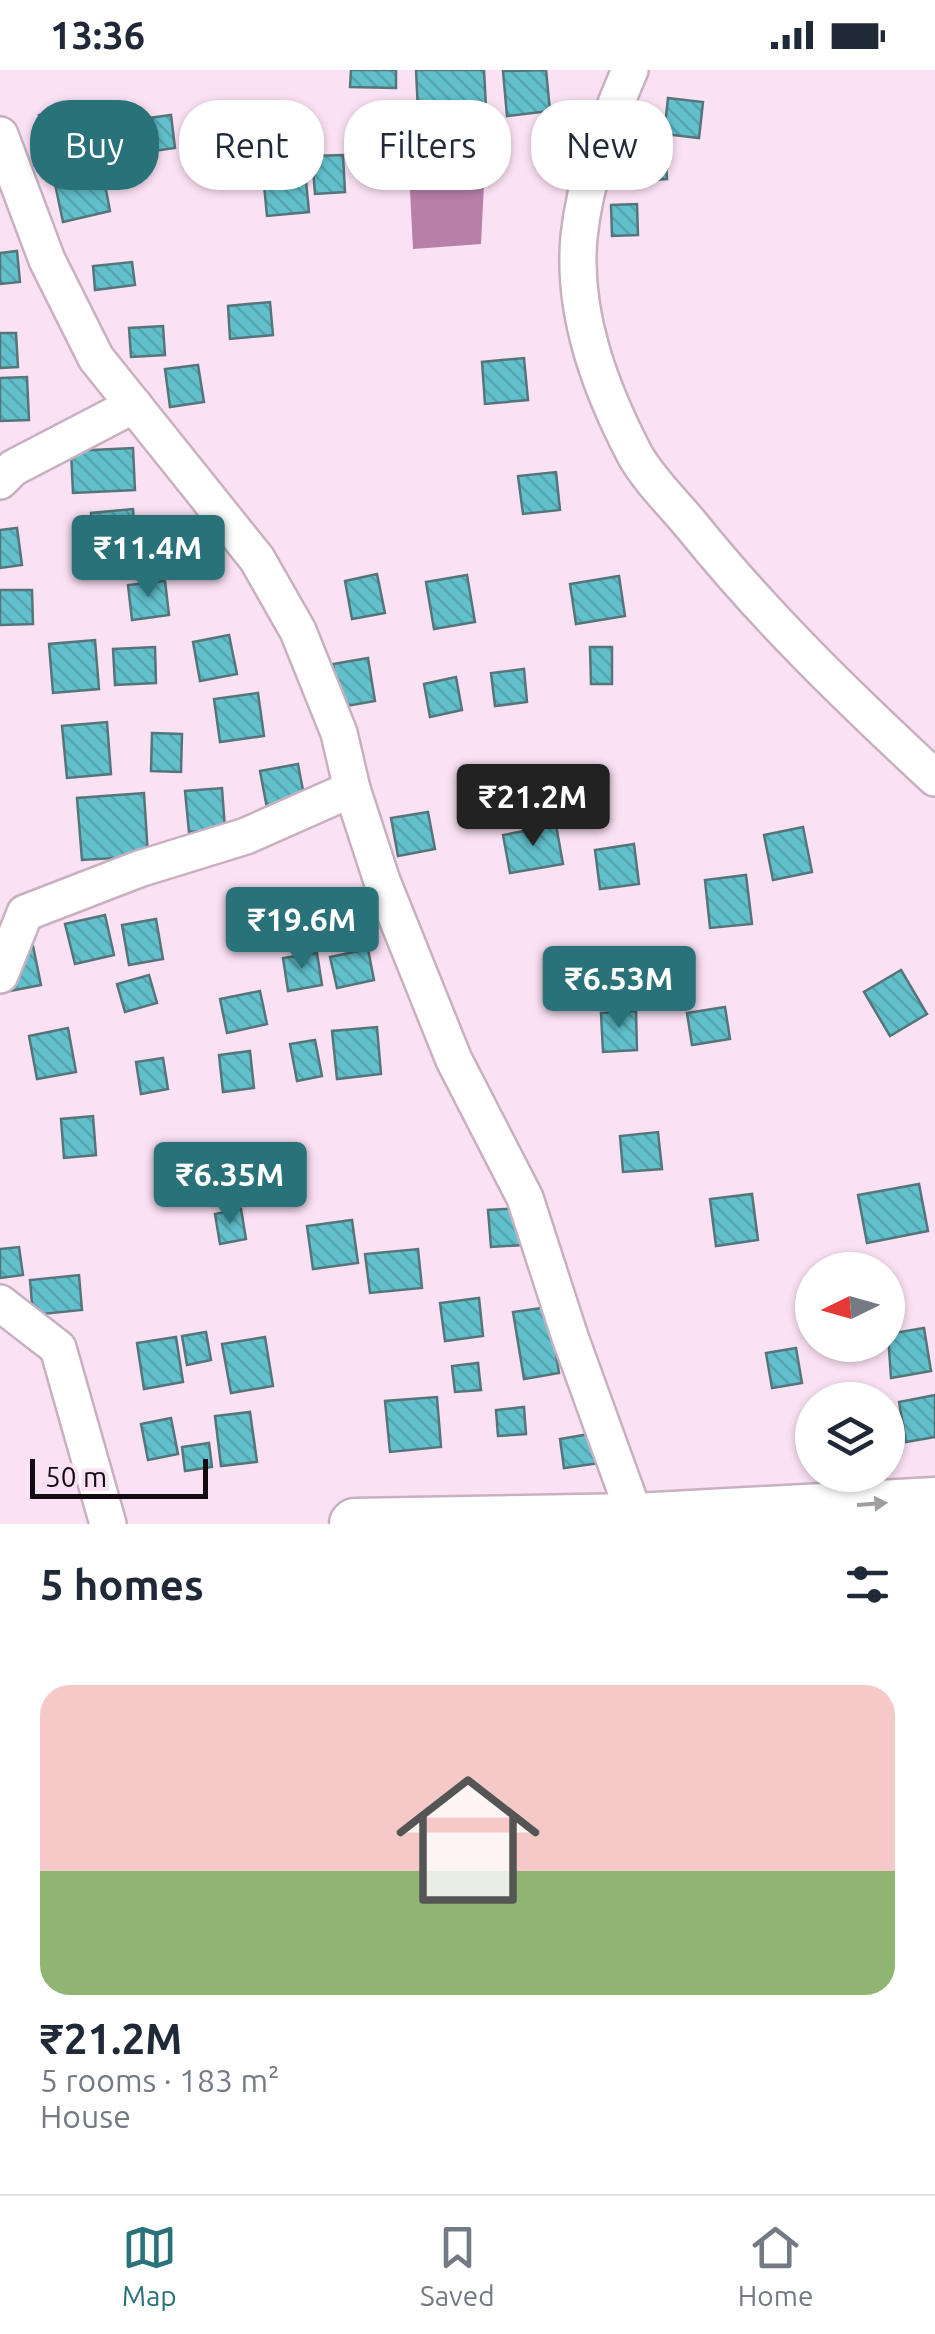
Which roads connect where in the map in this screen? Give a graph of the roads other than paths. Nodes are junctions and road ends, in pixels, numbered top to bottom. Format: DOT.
graph roads {
  1 [pos="630,70"];
  2 [pos="0,135"];
  3 [pos="134,405"];
  4 [pos="0,480"];
  5 [pos="935,778"];
  6 [pos="352,789"];
  7 [pos="0,975"];
  8 [pos="0,1303"];
  9 [pos="935,1503"];
  10 [pos="636,1519"];
  11 [pos="108,1524"];
  12 [pos="354,1524"];
  1 -- 5 [label="street"];
  2 -- 3 [label="street"];
  3 -- 4 [label="street"];
  3 -- 6 [label="street"];
  6 -- 7 [label="street"];
  6 -- 10 [label="street"];
  8 -- 11 [label="street"];
  10 -- 9 [label="highway, one-way"];
  10 -- 12 [label="highway"];
}
